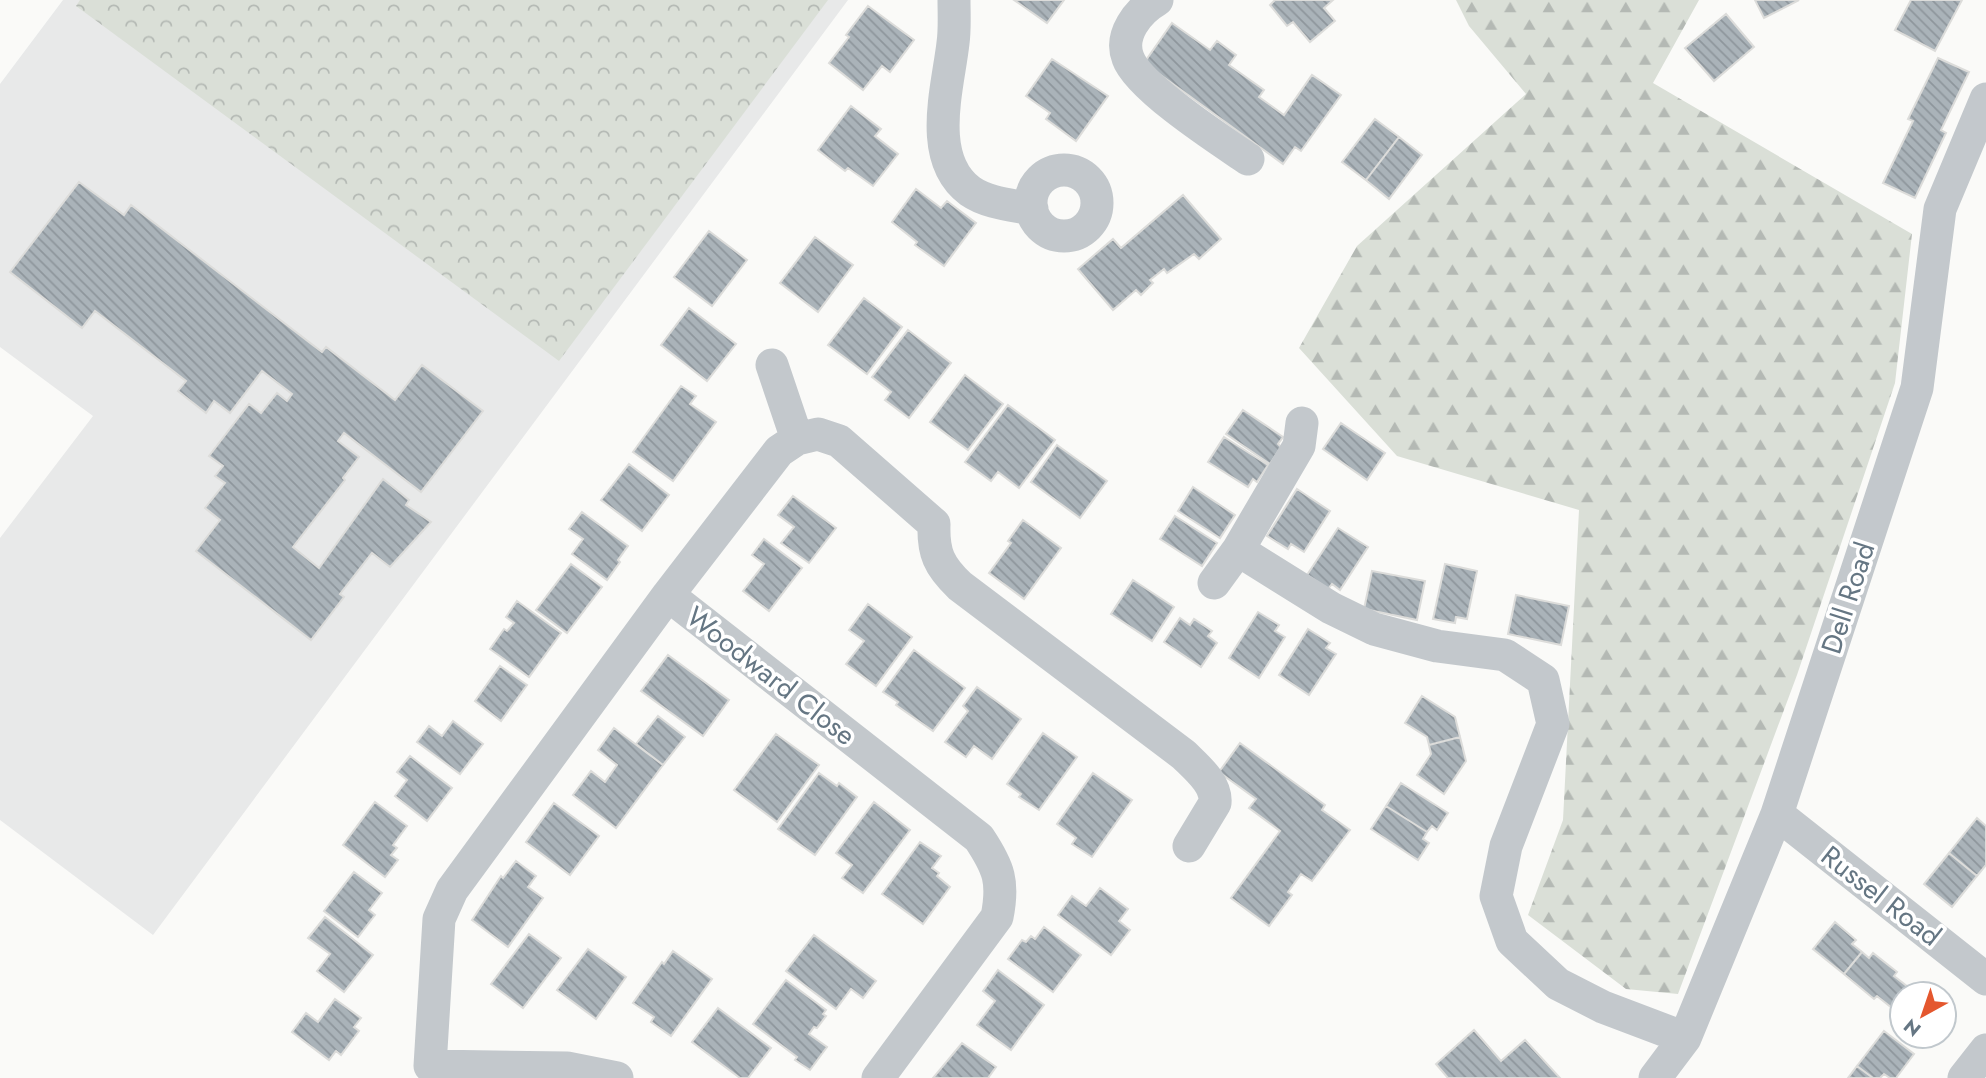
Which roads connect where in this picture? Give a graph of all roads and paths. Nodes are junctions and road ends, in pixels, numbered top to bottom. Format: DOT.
graph roads {
  1 [pos="954,0"];
  2 [pos="1157,0"];
  3 [pos="1986,99"];
  4 [pos="1248,159"];
  5 [pos="1032,209"];
  6 [pos="772,365"];
  7 [pos="1302,423"];
  8 [pos="797,439"];
  9 [pos="1238,550"];
  10 [pos="1214,583"];
  11 [pos="668,595"];
  12 [pos="1777,814"];
  13 [pos="1189,846"];
  14 [pos="1986,978"];
  15 [pos="1685,1038"];
  16 [pos="1986,1050"];
  17 [pos="429,1072"];
  18 [pos="617,1078"];
  19 [pos="878,1078"];
  20 [pos="1655,1078"];
  21 [pos="1964,1078"];
  1 -- 5 [label="street"];
  2 -- 4 [label="street"];
  3 -- 12 [label="street, Dell Road"];
  6 -- 8 [label="street"];
  7 -- 9 [label="street"];
  8 -- 11 [label="street"];
  8 -- 13 [label="street"];
  9 -- 10 [label="street"];
  9 -- 15 [label="street"];
  11 -- 17 [label="street, Woodward Close"];
  11 -- 19 [label="street, Woodward Close"];
  12 -- 14 [label="street, Russel Road"];
  12 -- 15 [label="street, Dell Road"];
  15 -- 20 [label="street, Dell Road"];
  16 -- 21 [label="street"];
  17 -- 18 [label="street, Woodward Close"];
}
